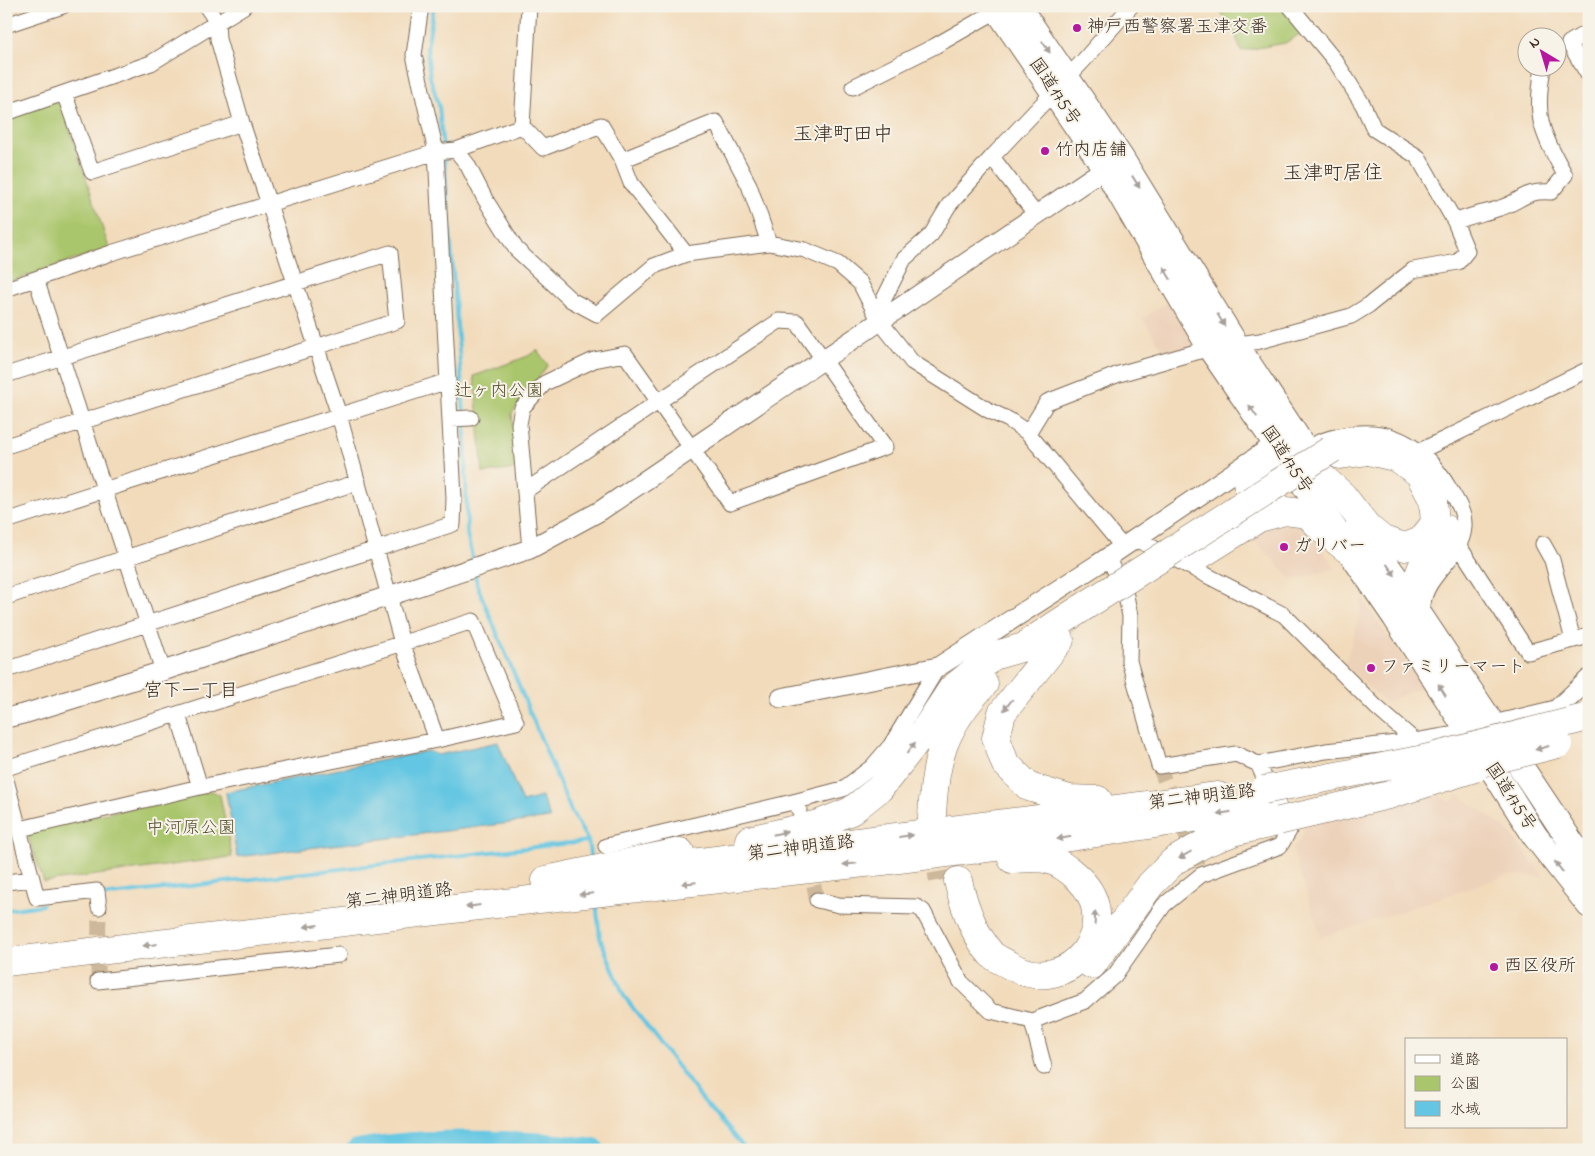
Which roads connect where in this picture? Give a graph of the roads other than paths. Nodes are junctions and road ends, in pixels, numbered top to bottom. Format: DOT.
graph roads {
  1 [pos="63,6"];
  2 [pos="206,6"];
  3 [pos="244,6"];
  4 [pos="420,6"];
  5 [pos="529,6"];
  6 [pos="1131,6"];
  7 [pos="1290,6"];
  8 [pos="1004,7"];
  9 [pos="217,22"];
  10 [pos="6,25"];
  11 [pos="1589,32"];
  12 [pos="1568,44"];
  13 [pos="1568,53"];
  14 [pos="1589,76"];
  15 [pos="1541,78"];
  16 [pos="1061,85"];
  17 [pos="853,87"];
  18 [pos="64,93"];
  19 [pos="6,113"];
  20 [pos="242,123"];
  21 [pos="522,126"];
  22 [pos="456,150"];
  23 [pos="436,152"];
  24 [pos="992,157"];
  25 [pos="622,160"];
  26 [pos="1113,163"];
  27 [pos="270,203"];
  28 [pos="1036,215"];
  29 [pos="1455,222"];
  30 [pos="769,243"];
  31 [pos="686,254"];
  32 [pos="36,278"];
  33 [pos="296,283"];
  34 [pos="6,288"];
  35 [pos="878,320"];
  36 [pos="1236,345"];
  37 [pos="317,347"];
  38 [pos="1210,348"];
  39 [pos="62,357"];
  40 [pos="823,358"];
  41 [pos="6,375"];
  42 [pos="1586,375"];
  43 [pos="448,381"];
  44 [pos="659,403"];
  45 [pos="339,415"];
  46 [pos="450,418"];
  47 [pos="471,418"];
  48 [pos="82,422"];
  49 [pos="1028,433"];
  50 [pos="6,446"];
  51 [pos="1290,447"];
  52 [pos="692,448"];
  53 [pos="1420,451"];
  54 [pos="1336,452"];
  55 [pos="1324,479"];
  56 [pos="358,482"];
  57 [pos="104,489"];
  58 [pos="525,491"];
  59 [pos="6,521"];
  60 [pos="1543,544"];
  61 [pos="1459,546"];
  62 [pos="1121,547"];
  63 [pos="530,549"];
  64 [pos="1347,549"];
  65 [pos="377,550"];
  66 [pos="126,558"];
  67 [pos="1161,563"];
  68 [pos="389,596"];
  69 [pos="6,597"];
  70 [pos="1416,607"];
  71 [pos="1090,611"];
  72 [pos="146,624"];
  73 [pos="1589,636"];
  74 [pos="1060,640"];
  75 [pos="1574,640"];
  76 [pos="402,643"];
  77 [pos="1024,647"];
  78 [pos="938,667"];
  79 [pos="6,670"];
  80 [pos="163,671"];
  81 [pos="1589,679"];
  82 [pos="782,698"];
  83 [pos="178,715"];
  84 [pos="6,718"];
  85 [pos="1588,723"];
  86 [pos="1493,726"];
  87 [pos="1468,732"];
  88 [pos="437,740"];
  89 [pos="1415,741"];
  90 [pos="1258,764"];
  91 [pos="6,768"];
  92 [pos="6,780"];
  93 [pos="200,787"];
  94 [pos="1272,806"];
  95 [pos="1132,807"];
  96 [pos="14,820"];
  97 [pos="606,846"];
  98 [pos="883,861"];
  99 [pos="1589,869"];
  100 [pos="632,874"];
  101 [pos="32,879"];
  102 [pos="6,882"];
  103 [pos="519,892"];
  104 [pos="816,900"];
  105 [pos="1589,905"];
  106 [pos="98,907"];
  107 [pos="6,944"];
  108 [pos="339,955"];
  109 [pos="6,962"];
  110 [pos="98,981"];
  111 [pos="1032,1021"];
  112 [pos="1044,1066"];
  1 -- 10 [label="street"];
  2 -- 9 [label="street"];
  3 -- 9 [label="street"];
  4 -- 23 [label="street"];
  5 -- 21 [label="street"];
  6 -- 16 [label="street"];
  7 -- 29 [label="street"];
  8 -- 16 [label="highway, 国道175号"];
  8 -- 17 [label="street"];
  9 -- 18 [label="street"];
  9 -- 20 [label="street"];
  11 -- 12 [label="street"];
  13 -- 14 [label="street"];
  15 -- 29 [label="street"];
  16 -- 24 [label="street"];
  16 -- 26 [label="highway, 国道175号"];
  18 -- 19 [label="street"];
  18 -- 20 [label="street"];
  20 -- 27 [label="street"];
  21 -- 22 [label="street"];
  21 -- 25 [label="street"];
  22 -- 23 [label="street"];
  22 -- 31 [label="street"];
  23 -- 27 [label="street"];
  23 -- 43 [label="street"];
  24 -- 28 [label="street"];
  24 -- 35 [label="street"];
  25 -- 30 [label="street"];
  25 -- 31 [label="street"];
  26 -- 28 [label="street"];
  26 -- 36 [label="highway, 国道175号, one-way"];
  38 -- 26 [label="highway, 国道175号, one-way"];
  27 -- 32 [label="street"];
  27 -- 33 [label="street"];
  28 -- 35 [label="street"];
  29 -- 36 [label="street"];
  30 -- 31 [label="street"];
  30 -- 35 [label="street"];
  32 -- 34 [label="street"];
  32 -- 39 [label="street"];
  33 -- 37 [label="street"];
  33 -- 37 [label="street"];
  33 -- 39 [label="street"];
  35 -- 40 [label="street"];
  35 -- 49 [label="street"];
  36 -- 38 [label="street"];
  36 -- 51 [label="highway, 国道175号"];
  37 -- 45 [label="street"];
  37 -- 48 [label="street"];
  38 -- 49 [label="street"];
  51 -- 38 [label="highway, 国道175号, one-way"];
  39 -- 41 [label="street"];
  39 -- 48 [label="street"];
  40 -- 44 [label="street"];
  40 -- 52 [label="street"];
  40 -- 52 [label="street"];
  42 -- 53 [label="street"];
  43 -- 45 [label="street"];
  43 -- 46 [label="street"];
  44 -- 52 [label="street"];
  44 -- 58 [label="street"];
  44 -- 58 [label="street"];
  45 -- 56 [label="street"];
  45 -- 57 [label="street"];
  46 -- 47 [label="street"];
  46 -- 65 [label="street"];
  48 -- 50 [label="street"];
  48 -- 57 [label="street"];
  49 -- 62 [label="street"];
  51 -- 53 [label="street"];
  51 -- 55 [label="highway, 国道175号"];
  51 -- 62 [label="street"];
  51 -- 64 [label="highway, 国道175号"];
  51 -- 67 [label="highway, bridge"];
  52 -- 63 [label="street"];
  53 -- 61 [label="street"];
  54 -- 55 [label="highway"];
  54 -- 67 [label="highway"];
  54 -- 70 [label="highway"];
  55 -- 70 [label="highway, 国道175号, one-way"];
  56 -- 65 [label="street"];
  56 -- 66 [label="street"];
  57 -- 59 [label="street"];
  57 -- 66 [label="street"];
  58 -- 63 [label="street"];
  60 -- 75 [label="street"];
  61 -- 70 [label="street"];
  61 -- 75 [label="street"];
  62 -- 78 [label="street"];
  62 -- 89 [label="street"];
  62 -- 90 [label="street"];
  63 -- 68 [label="street"];
  64 -- 67 [label="highway"];
  87 -- 64 [label="highway, 国道175号, one-way"];
  65 -- 68 [label="street"];
  65 -- 72 [label="street"];
  66 -- 69 [label="street"];
  66 -- 72 [label="street"];
  67 -- 71 [label="highway"];
  68 -- 76 [label="street"];
  68 -- 80 [label="street"];
  70 -- 86 [label="highway, 国道175号"];
  71 -- 74 [label="highway"];
  71 -- 77 [label="highway"];
  72 -- 79 [label="street"];
  72 -- 80 [label="street"];
  73 -- 75 [label="street"];
  74 -- 77 [label="highway"];
  74 -- 95 [label="highway, one-way"];
  76 -- 83 [label="street"];
  76 -- 88 [label="street"];
  76 -- 88 [label="street"];
  100 -- 77 [label="highway, one-way"];
  78 -- 82 [label="street"];
  78 -- 97 [label="street"];
  80 -- 84 [label="street"];
  81 -- 86 [label="street"];
  83 -- 91 [label="street"];
  83 -- 93 [label="street"];
  85 -- 94 [label="highway, 第二神明道路, bridge"];
  85 -- 94 [label="highway, 第二神明道路, one-way, bridge"];
  86 -- 87 [label="street"];
  86 -- 99 [label="highway, 国道175号"];
  87 -- 89 [label="street"];
  105 -- 87 [label="highway, 国道175号, one-way"];
  88 -- 93 [label="street"];
  89 -- 90 [label="street"];
  90 -- 111 [label="street"];
  92 -- 96 [label="street"];
  93 -- 96 [label="street"];
  94 -- 95 [label="highway, 第二神明道路"];
  94 -- 98 [label="highway, 第二神明道路, one-way"];
  94 -- 98 [label="highway, one-way"];
  100 -- 95 [label="highway, 第二神明道路, one-way"];
  96 -- 101 [label="street"];
  98 -- 100 [label="highway, 第二神明道路, one-way"];
  100 -- 103 [label="highway, 第二神明道路, one-way"];
  100 -- 103 [label="highway, 第二神明道路"];
  101 -- 102 [label="street"];
  101 -- 106 [label="street"];
  103 -- 107 [label="highway, 第二神明道路"];
  103 -- 109 [label="highway, 第二神明道路, one-way"];
  104 -- 111 [label="street"];
  108 -- 110 [label="street"];
  111 -- 112 [label="street"];
}
